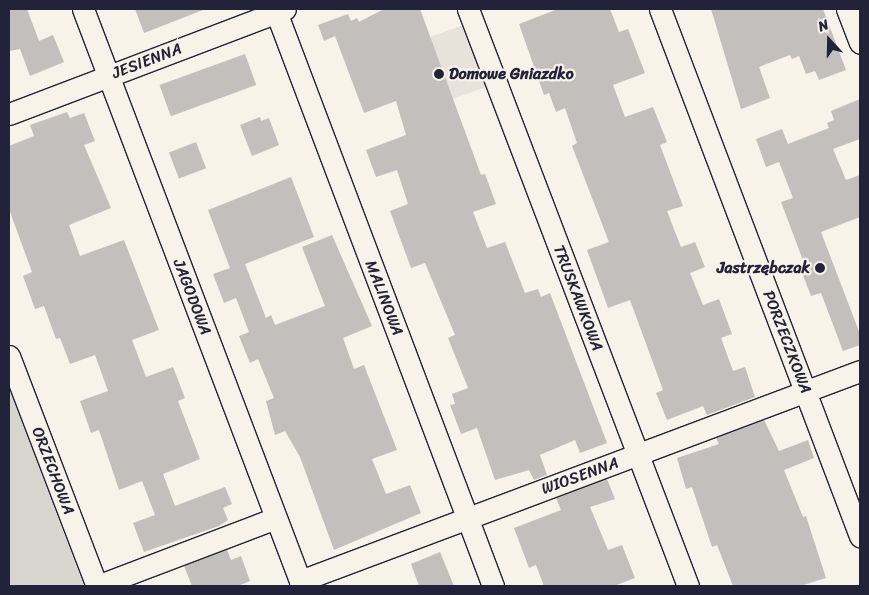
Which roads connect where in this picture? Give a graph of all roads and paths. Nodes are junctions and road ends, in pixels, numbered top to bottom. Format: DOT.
graph roads {
  1 [pos="82,9"];
  2 [pos="468,9"];
  3 [pos="660,9"];
  4 [pos="847,9"];
  5 [pos="279,10"];
  6 [pos="860,43"];
  7 [pos="108,76"];
  8 [pos="9,114"];
  9 [pos="9,356"];
  10 [pos="860,371"];
  11 [pos="805,392"];
  12 [pos="638,455"];
  13 [pos="276,518"];
  14 [pos="467,519"];
  15 [pos="860,536"];
  16 [pos="301,584"];
  17 [pos="97,586"];
  18 [pos="493,586"];
  19 [pos="688,586"];
  1 -- 7 [label="street, JAGODOWA"];
  2 -- 12 [label="street, TRUSKAWKOWA"];
  3 -- 11 [label="street, PORZECZKOWA"];
  4 -- 6 [label="street"];
  5 -- 7 [label="street, JESIENNA"];
  5 -- 14 [label="street, MALINOWA"];
  7 -- 8 [label="street, JESIENNA"];
  7 -- 13 [label="street, JAGODOWA"];
  9 -- 17 [label="street, ORZECHOWA"];
  10 -- 11 [label="street, WIOSENNA"];
  11 -- 12 [label="street, WIOSENNA"];
  11 -- 15 [label="street, PORZECZKOWA"];
  12 -- 14 [label="street, WIOSENNA"];
  12 -- 19 [label="street, TRUSKAWKOWA"];
  13 -- 16 [label="street, JAGODOWA"];
  13 -- 17 [label="street"];
  14 -- 16 [label="street, WIOSENNA"];
  14 -- 18 [label="street, MALINOWA"];
}
